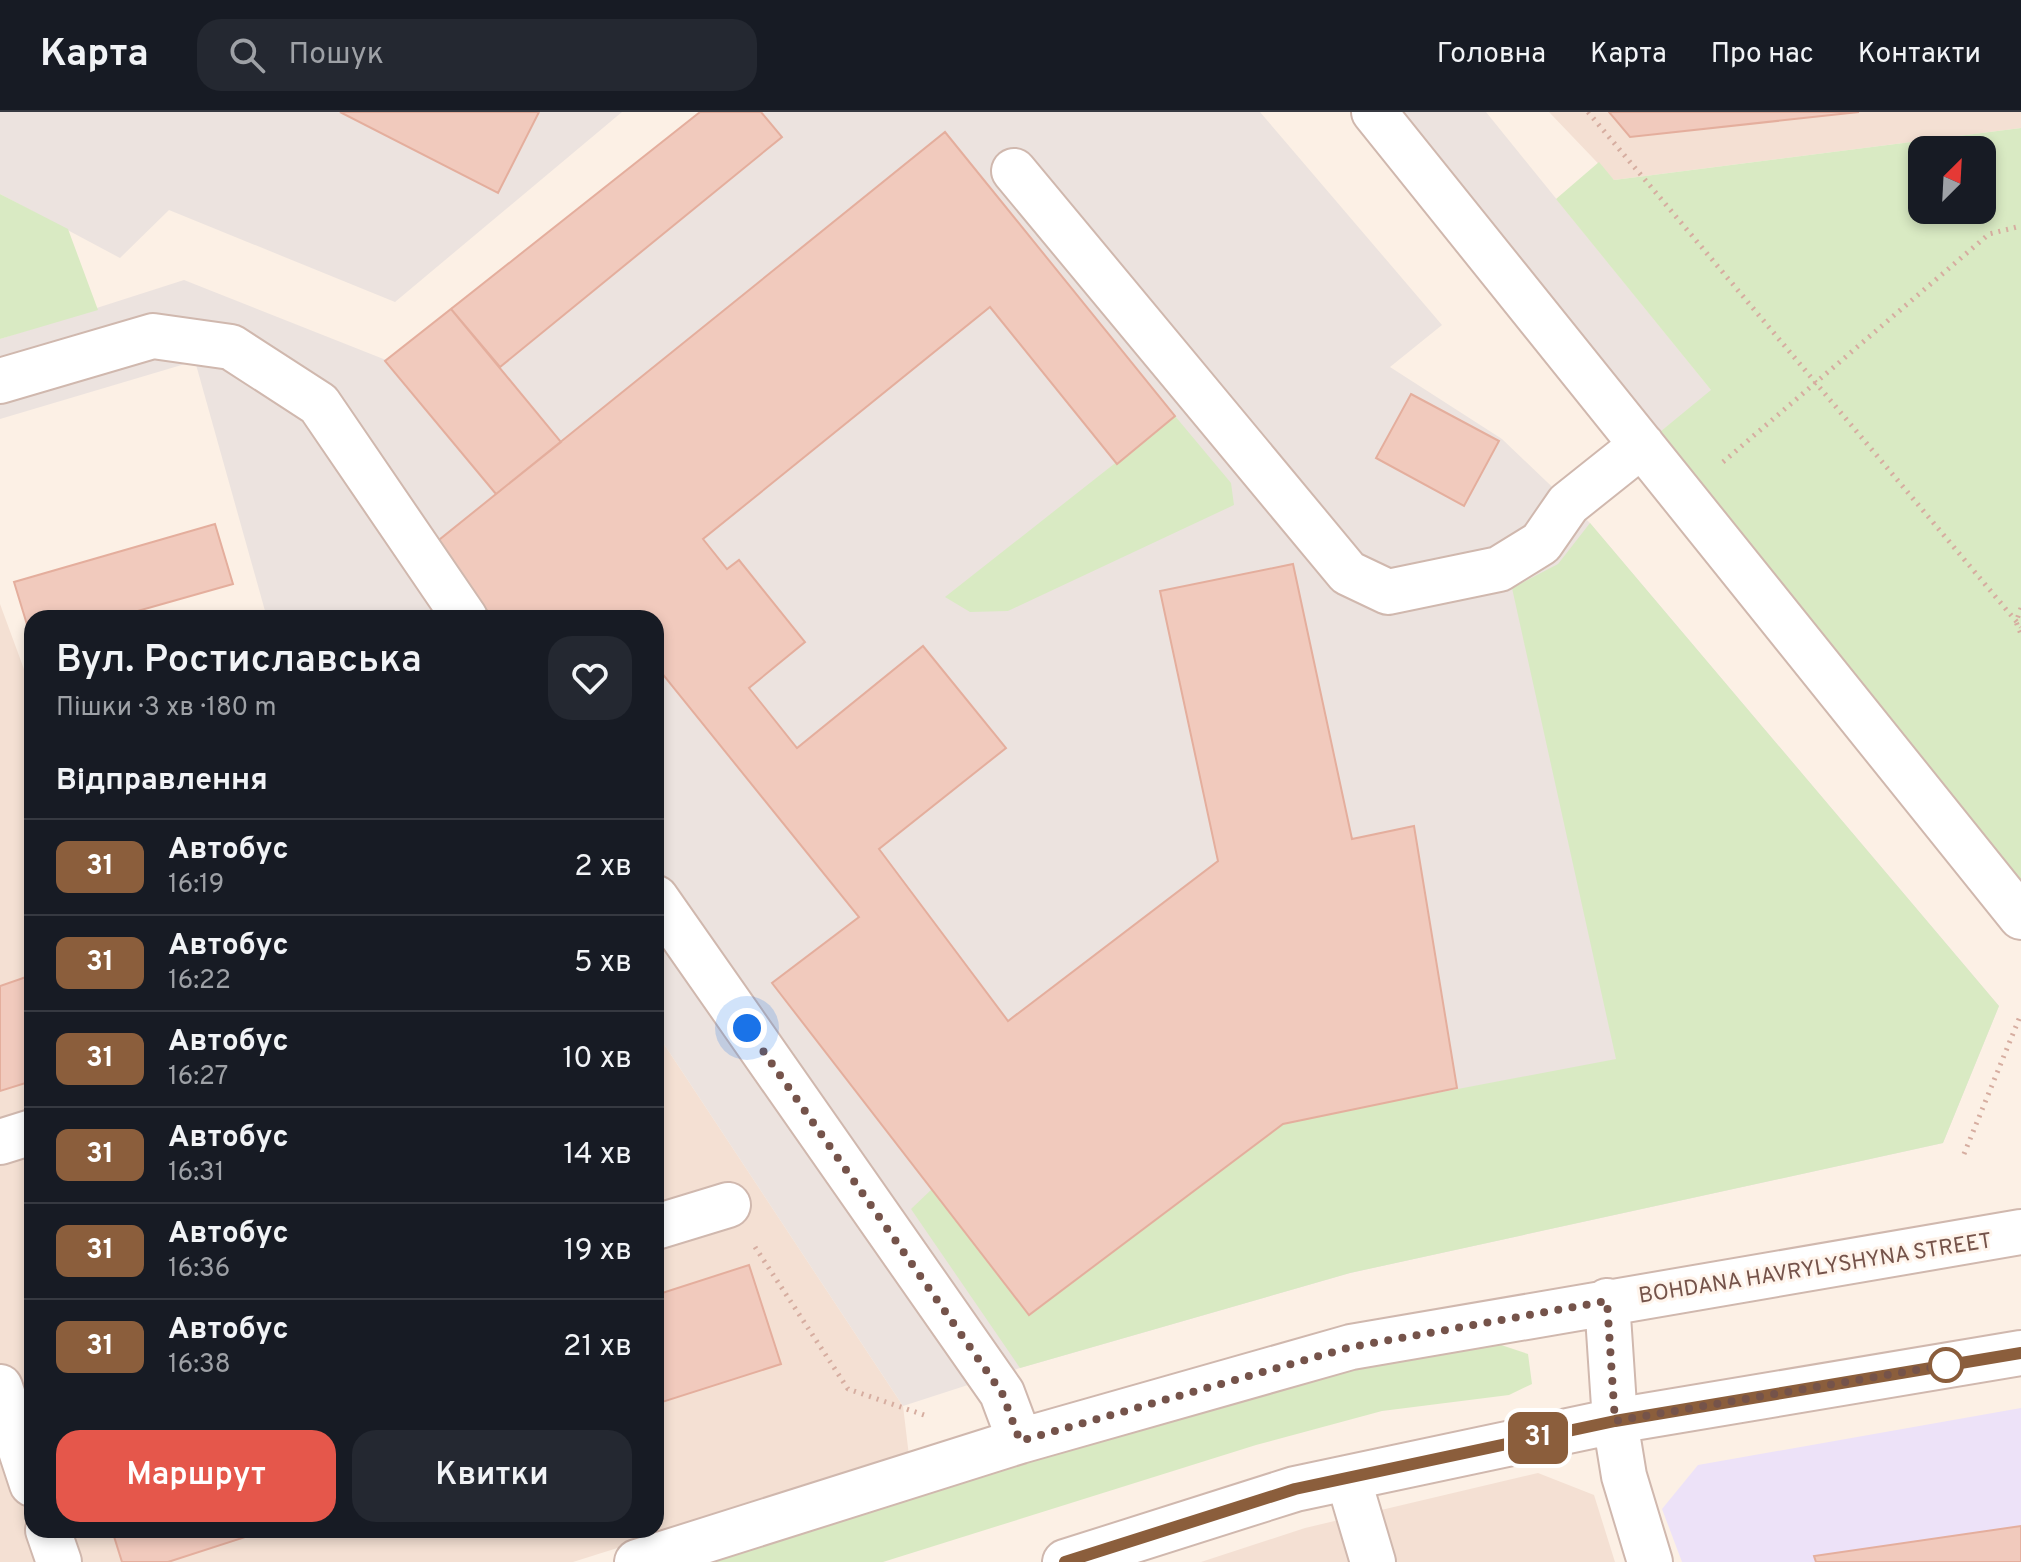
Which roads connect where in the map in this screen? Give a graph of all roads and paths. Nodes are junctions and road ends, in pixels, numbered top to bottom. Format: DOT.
graph roads {
  1 [pos="1374,112"];
  2 [pos="1588,112"];
  3 [pos="1014,171"];
  4 [pos="2021,226"];
  5 [pos="0,381"];
  6 [pos="1814,384"];
  7 [pos="1642,445"];
  8 [pos="1683,496"];
  9 [pos="2021,608"];
  10 [pos="460,610"];
  11 [pos="2018,624"];
  12 [pos="2021,634"];
  13 [pos="664,909"];
  14 [pos="2021,917"];
  15 [pos="2021,1014"];
  16 [pos="24,1134"];
  17 [pos="0,1142"];
  18 [pos="1964,1154"];
  19 [pos="728,1205"];
  20 [pos="664,1225"];
  21 [pos="2021,1232"];
  22 [pos="1607,1301"];
  23 [pos="2021,1353"];
  24 [pos="14,1409"];
  25 [pos="928,1416"];
  26 [pos="1615,1421"];
  27 [pos="1020,1441"];
  28 [pos="24,1451"];
  29 [pos="1348,1478"];
  30 [pos="51,1538"];
  31 [pos="59,1562"];
  32 [pos="637,1562"];
  33 [pos="1065,1562"];
  34 [pos="1373,1562"];
  35 [pos="1650,1562"];
  1 -- 7 [label="street"];
  2 -- 6 [label="path"];
  3 -- 7 [label="street"];
  4 -- 6 [label="path"];
  5 -- 10 [label="street"];
  6 -- 8 [label="path"];
  6 -- 11 [label="path"];
  7 -- 8 [label="street"];
  8 -- 14 [label="street"];
  9 -- 11 [label="path"];
  11 -- 12 [label="path"];
  13 -- 27 [label="street"];
  15 -- 18 [label="path"];
  16 -- 17 [label="street"];
  19 -- 20 [label="street"];
  19 -- 25 [label="path"];
  21 -- 22 [label="street, BOHDANA HAVRYLYSHYNA STREET"];
  22 -- 26 [label="street"];
  22 -- 27 [label="street, BOHDANA HAVRYLYSHYNA STREET"];
  23 -- 26 [label="street"];
  24 -- 28 [label="street"];
  26 -- 29 [label="street"];
  26 -- 35 [label="street"];
  27 -- 32 [label="street, BOHDANA HAVRYLYSHYNA STREET"];
  29 -- 33 [label="street"];
  29 -- 34 [label="street"];
  30 -- 31 [label="street"];
}
